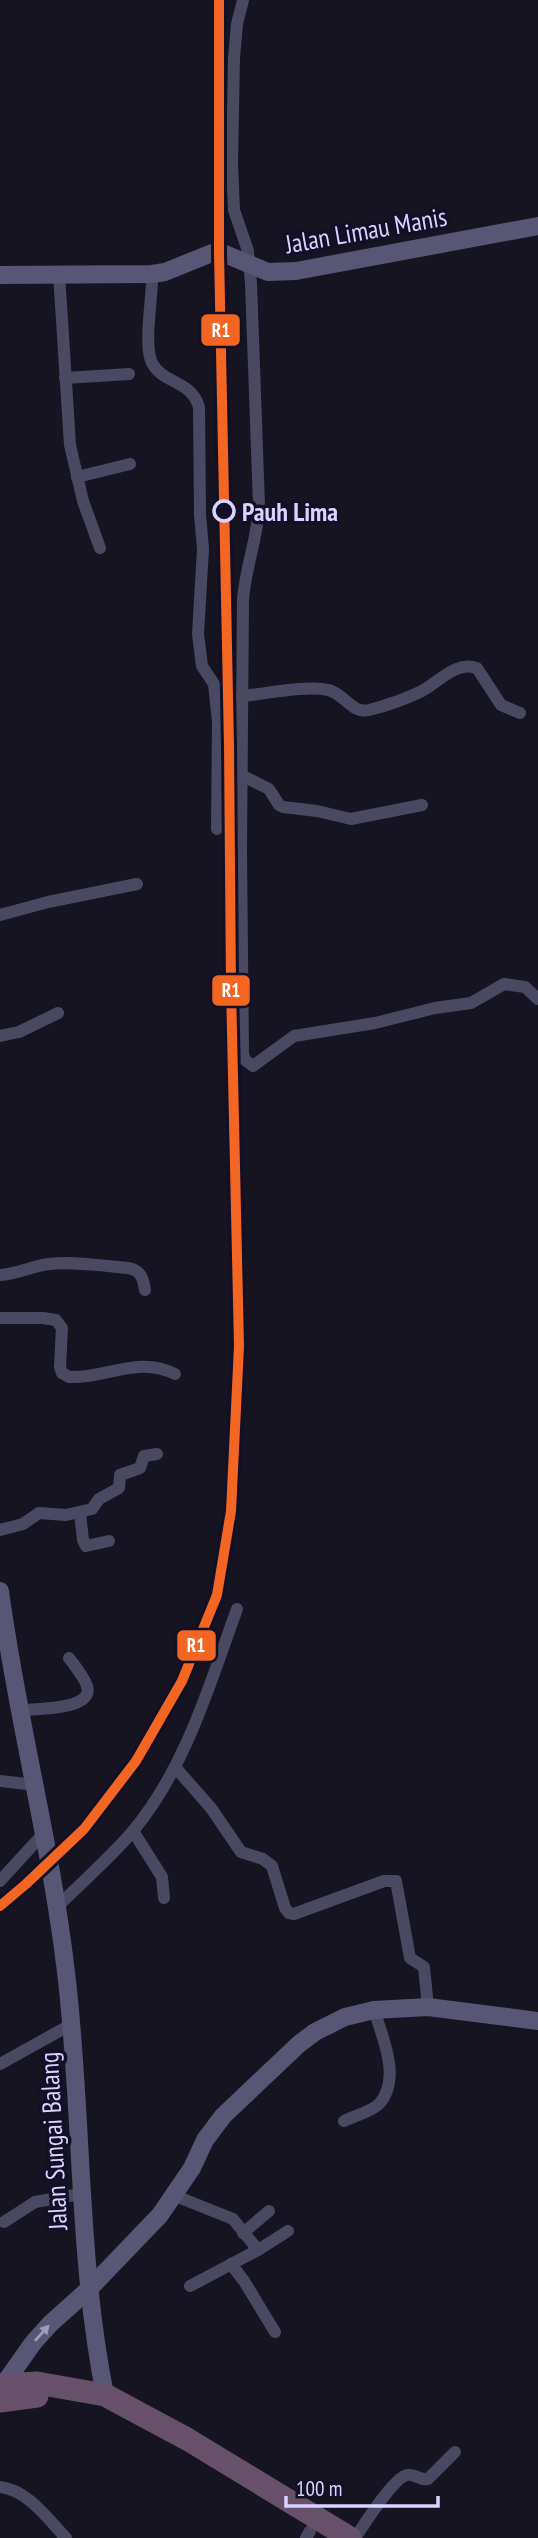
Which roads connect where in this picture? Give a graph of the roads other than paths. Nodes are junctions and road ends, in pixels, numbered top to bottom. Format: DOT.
graph roads {
  1 [pos="243,0"];
  2 [pos="538,226"];
  3 [pos="248,265"];
  4 [pos="59,274"];
  5 [pos="152,274"];
  6 [pos="0,275"];
  7 [pos="129,374"];
  8 [pos="65,377"];
  9 [pos="130,464"];
  10 [pos="77,477"];
  11 [pos="100,548"];
  12 [pos="242,696"];
  13 [pos="520,713"];
  14 [pos="242,775"];
  15 [pos="422,805"];
  16 [pos="217,829"];
  17 [pos="137,884"];
  18 [pos="0,915"];
  19 [pos="538,999"];
  20 [pos="58,1013"];
  21 [pos="0,1036"];
  22 [pos="0,1275"];
  23 [pos="145,1290"];
  24 [pos="0,1318"];
  25 [pos="176,1374"];
  26 [pos="157,1454"];
  27 [pos="80,1513"];
  28 [pos="0,1530"];
  29 [pos="109,1541"];
  30 [pos="0,1591"];
  31 [pos="237,1609"];
  32 [pos="69,1658"];
  33 [pos="6,1661"];
  34 [pos="22,1710"];
  35 [pos="175,1767"];
  36 [pos="0,1781"];
  37 [pos="36,1785"];
  38 [pos="133,1831"];
  39 [pos="46,1839"];
  40 [pos="0,1881"];
  41 [pos="164,1898"];
  42 [pos="57,1907"];
  43 [pos="428,2007"];
  44 [pos="374,2010"];
  45 [pos="538,2021"];
  46 [pos="72,2024"];
  47 [pos="0,2064"];
  48 [pos="344,2121"];
  49 [pos="81,2194"];
  50 [pos="173,2195"];
  51 [pos="269,2211"];
  52 [pos="4,2222"];
  53 [pos="288,2231"];
  54 [pos="243,2233"];
  55 [pos="258,2250"];
  56 [pos="231,2264"];
  57 [pos="190,2286"];
  58 [pos="89,2288"];
  59 [pos="275,2332"];
  60 [pos="1,2390"];
  61 [pos="105,2395"];
  62 [pos="455,2452"];
  63 [pos="0,2487"];
  64 [pos="312,2536"];
  65 [pos="66,2538"];
  66 [pos="352,2538"];
  1 -- 3 [label="street"];
  2 -- 3 [label="street, Jalan Limau Manis"];
  3 -- 5 [label="street, Jalan Limau Manis"];
  3 -- 12 [label="street"];
  4 -- 5 [label="street, Jalan Limau Manis"];
  4 -- 6 [label="street, Jalan Limau Manis"];
  4 -- 8 [label="street"];
  5 -- 16 [label="street"];
  7 -- 8 [label="street"];
  8 -- 10 [label="street"];
  9 -- 10 [label="street"];
  10 -- 11 [label="street"];
  12 -- 13 [label="street"];
  12 -- 14 [label="street"];
  14 -- 15 [label="street"];
  14 -- 19 [label="street"];
  17 -- 18 [label="street"];
  20 -- 21 [label="street"];
  22 -- 23 [label="street"];
  24 -- 25 [label="street"];
  26 -- 27 [label="street"];
  27 -- 28 [label="street"];
  27 -- 29 [label="street"];
  30 -- 33 [label="street, Jalan Sungai Balang"];
  31 -- 35 [label="street"];
  32 -- 34 [label="street"];
  33 -- 34 [label="street, Jalan Sungai Balang"];
  34 -- 37 [label="street, Jalan Sungai Balang"];
  35 -- 38 [label="street"];
  35 -- 43 [label="street"];
  36 -- 37 [label="street"];
  37 -- 39 [label="street, Jalan Sungai Balang"];
  38 -- 41 [label="street"];
  38 -- 42 [label="street"];
  39 -- 40 [label="street"];
  39 -- 42 [label="street, Jalan Sungai Balang"];
  42 -- 46 [label="street, Jalan Sungai Balang"];
  43 -- 44 [label="street"];
  43 -- 45 [label="street"];
  44 -- 48 [label="street"];
  44 -- 50 [label="street"];
  46 -- 47 [label="street"];
  46 -- 49 [label="street, Jalan Sungai Balang"];
  49 -- 52 [label="street"];
  49 -- 58 [label="street, Jalan Sungai Balang"];
  50 -- 54 [label="street"];
  50 -- 58 [label="street"];
  51 -- 54 [label="street"];
  53 -- 55 [label="street"];
  54 -- 55 [label="street"];
  55 -- 56 [label="street"];
  56 -- 57 [label="street"];
  56 -- 59 [label="street"];
  60 -- 58 [label="street, one-way"];
  58 -- 61 [label="street, Jalan Sungai Balang"];
  60 -- 61 [label="highway"];
  60 -- 64 [label="highway"];
  61 -- 66 [label="highway"];
  62 -- 66 [label="street"];
  63 -- 65 [label="street"];
}
